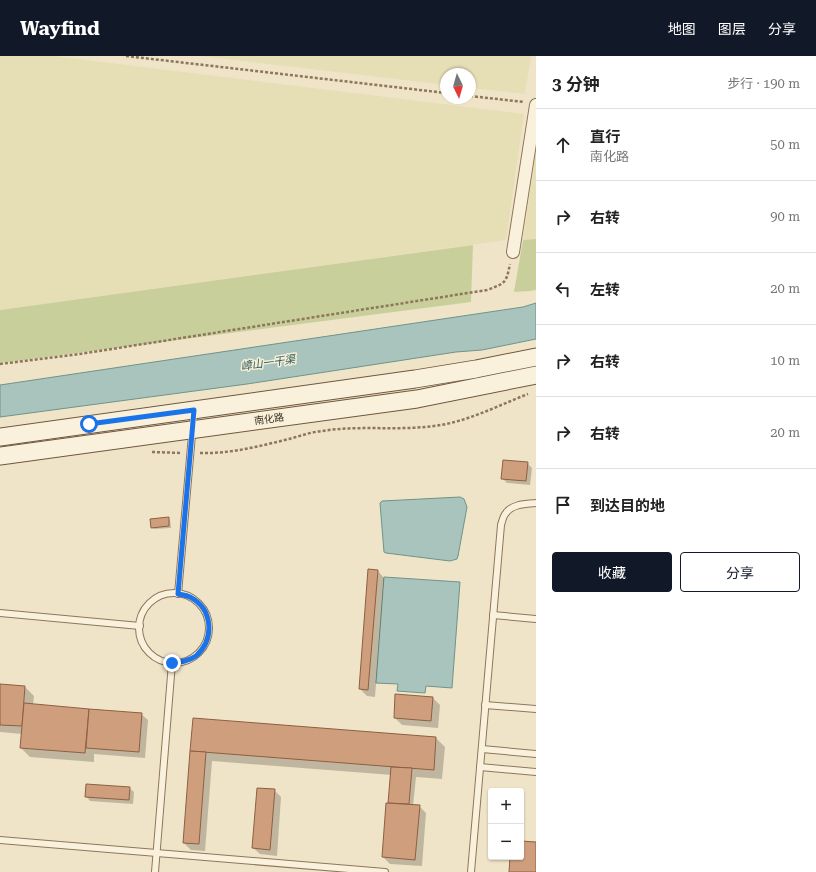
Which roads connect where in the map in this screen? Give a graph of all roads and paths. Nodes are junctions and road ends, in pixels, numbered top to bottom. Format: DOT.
graph roads {
  1 [pos="126,56"];
  2 [pos="440,92"];
  3 [pos="476,97"];
  4 [pos="532,104"];
  5 [pos="513,252"];
  6 [pos="536,357"];
  7 [pos="0,364"];
  8 [pos="536,375"];
  9 [pos="529,393"];
  10 [pos="194,410"];
  11 [pos="192,430"];
  12 [pos="0,437"];
  13 [pos="151,452"];
  14 [pos="190,453"];
  15 [pos="0,456"];
  16 [pos="536,503"];
  17 [pos="178,594"];
  18 [pos="0,613"];
  19 [pos="493,615"];
  20 [pos="536,619"];
  21 [pos="140,626"];
  22 [pos="172,663"];
  23 [pos="485,705"];
  24 [pos="536,709"];
  25 [pos="482,749"];
  26 [pos="536,754"];
  27 [pos="480,767"];
  28 [pos="536,772"];
  29 [pos="0,840"];
  30 [pos="157,853"];
  31 [pos="155,872"];
  32 [pos="385,872"];
  33 [pos="471,872"];
  1 -- 2 [label="path"];
  3 -- 4 [label="path"];
  4 -- 5 [label="street"];
  5 -- 7 [label="path"];
  6 -- 10 [label="main road, 南化路"];
  8 -- 11 [label="main road, 南化路"];
  9 -- 14 [label="path"];
  10 -- 11 [label="lane"];
  10 -- 12 [label="main road, 南化路"];
  11 -- 14 [label="lane"];
  11 -- 15 [label="main road, 南化路"];
  13 -- 14 [label="path"];
  14 -- 17 [label="lane"];
  16 -- 19 [label="lane"];
  17 -- 21 [label="lane"];
  17 -- 22 [label="lane"];
  18 -- 21 [label="lane"];
  19 -- 20 [label="lane"];
  19 -- 23 [label="lane"];
  21 -- 22 [label="lane"];
  22 -- 30 [label="lane"];
  23 -- 24 [label="lane"];
  23 -- 25 [label="lane"];
  25 -- 26 [label="lane"];
  25 -- 27 [label="lane"];
  27 -- 28 [label="lane"];
  27 -- 33 [label="lane"];
  29 -- 30 [label="lane"];
  30 -- 31 [label="lane"];
  30 -- 32 [label="lane"];
}
